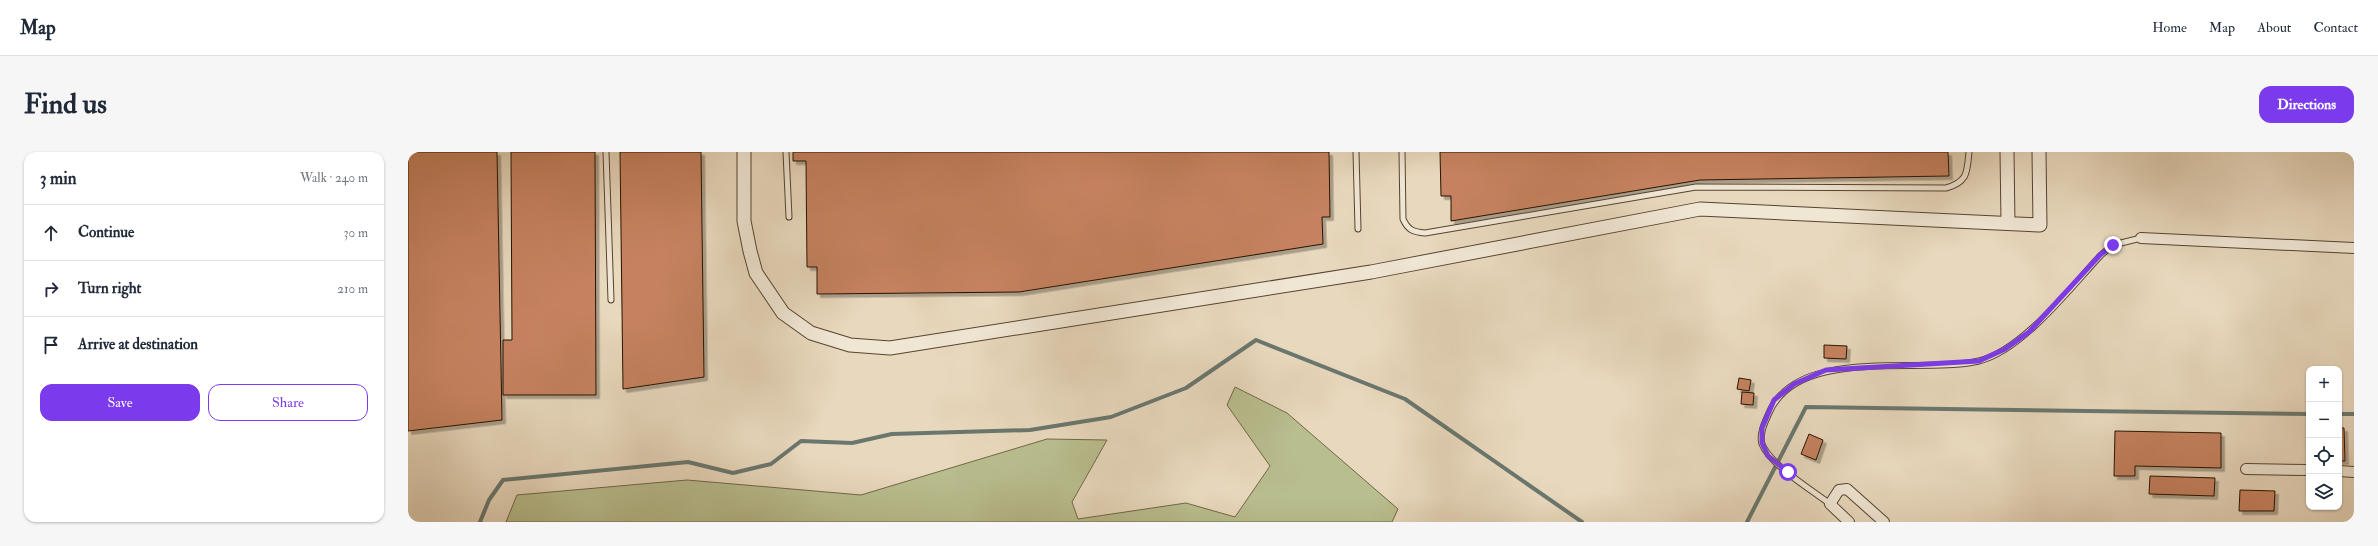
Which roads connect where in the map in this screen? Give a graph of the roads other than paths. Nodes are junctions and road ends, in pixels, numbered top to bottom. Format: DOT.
graph roads {
  1 [pos="606,152"];
  2 [pos="744,152"];
  3 [pos="786,152"];
  4 [pos="1356,152"];
  5 [pos="1402,152"];
  6 [pos="1969,152"];
  7 [pos="2007,152"];
  8 [pos="2039,152"];
  9 [pos="789,216"];
  10 [pos="2008,223"];
  11 [pos="1358,229"];
  12 [pos="2141,238"];
  13 [pos="2354,248"];
  14 [pos="610,300"];
  15 [pos="2246,469"];
  16 [pos="2306,470"];
  17 [pos="2342,471"];
  18 [pos="2354,472"];
  19 [pos="1830,504"];
  20 [pos="1849,522"];
  21 [pos="1884,522"];
  1 -- 14 [label="lane"];
  2 -- 10 [label="street"];
  3 -- 9 [label="lane"];
  4 -- 11 [label="lane"];
  5 -- 6 [label="lane"];
  7 -- 10 [label="street"];
  8 -- 10 [label="street"];
  12 -- 13 [label="street"];
  12 -- 19 [label="lane"];
  15 -- 16 [label="street"];
  17 -- 18 [label="street"];
  19 -- 20 [label="street"];
  19 -- 21 [label="street"];
}
